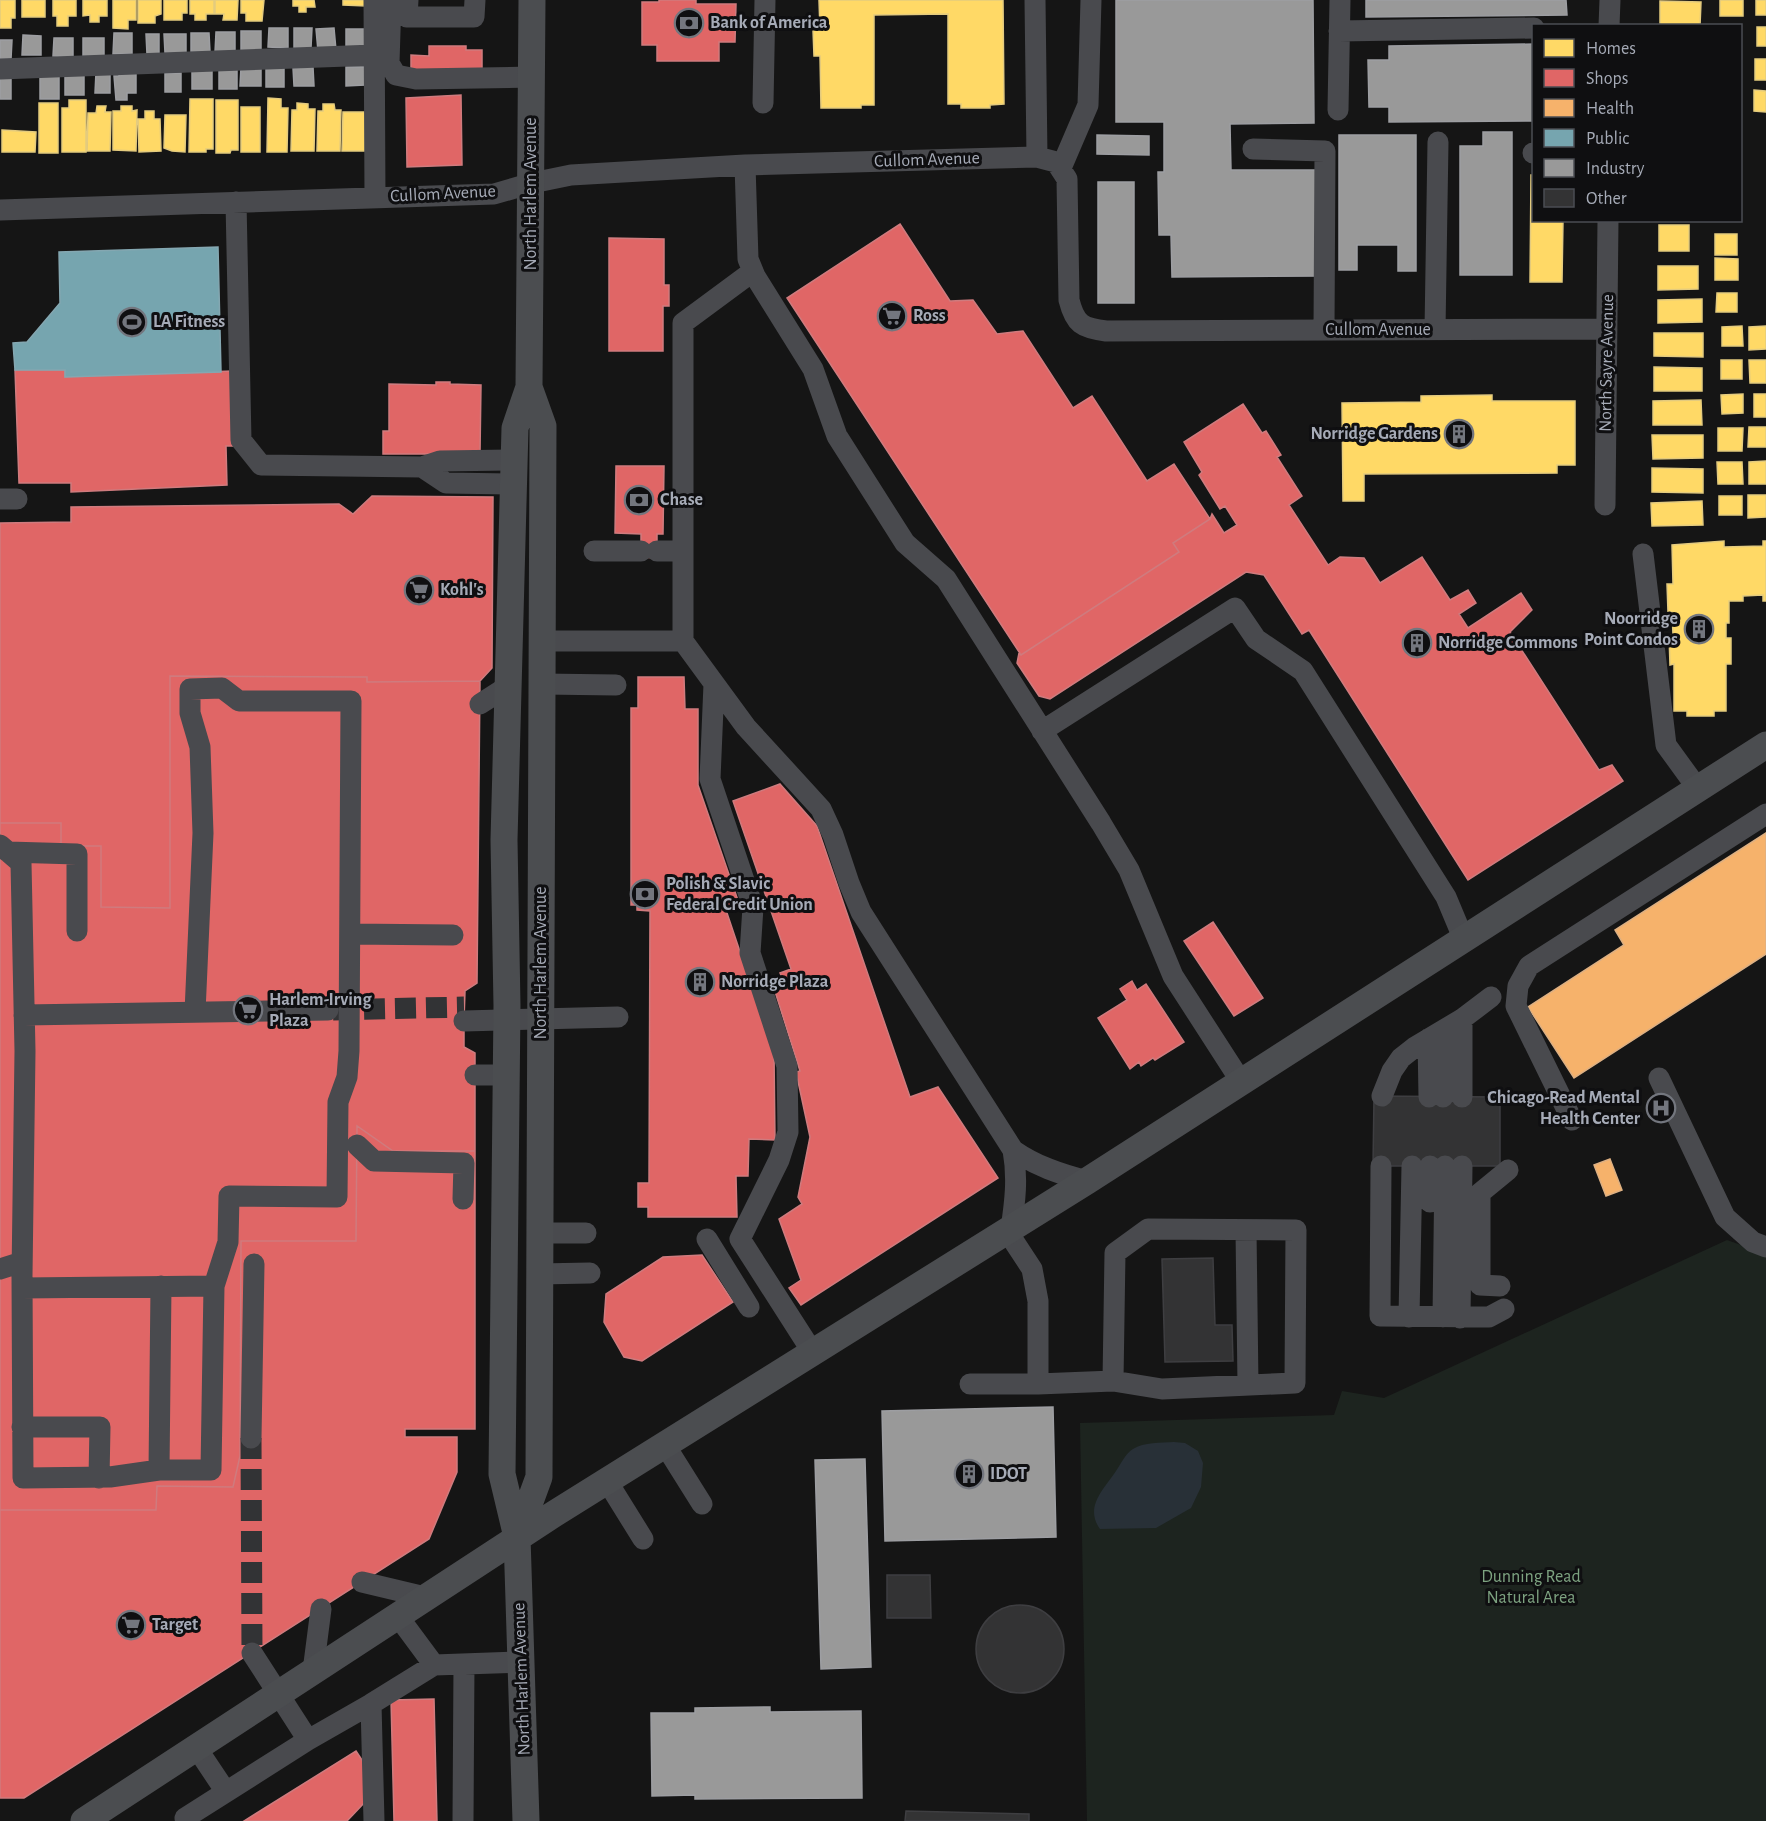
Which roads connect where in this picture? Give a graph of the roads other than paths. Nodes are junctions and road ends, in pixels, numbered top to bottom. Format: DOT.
graph roads {
  1 [pos="374,0"];
  2 [pos="391,0"];
  3 [pos="408,0"];
  4 [pos="475,0"];
  5 [pos="532,0"];
  6 [pos="765,0"];
  7 [pos="1035,0"];
  8 [pos="1091,0"];
  9 [pos="1340,0"];
  10 [pos="1610,0"];
  11 [pos="1610,24"];
  12 [pos="1532,28"];
  13 [pos="1339,31"];
  14 [pos="375,56"];
  15 [pos="0,69"];
  16 [pos="532,77"];
  17 [pos="763,103"];
  18 [pos="1338,110"];
  19 [pos="1438,142"];
  20 [pos="1253,149"];
  21 [pos="1037,157"];
  22 [pos="745,165"];
  23 [pos="1061,168"];
  24 [pos="532,183"];
  25 [pos="375,198"];
  26 [pos="236,202"];
  27 [pos="0,210"];
  28 [pos="1608,222"];
  29 [pos="752,272"];
  30 [pos="1607,329"];
  31 [pos="1324,330"];
  32 [pos="1435,330"];
  33 [pos="529,387"];
  34 [pos="514,472"];
  35 [pos="1605,505"];
  36 [pos="594,551"];
  37 [pos="683,551"];
  38 [pos="1643,554"];
  39 [pos="542,641"];
  40 [pos="683,641"];
  41 [pos="543,684"];
  42 [pos="714,684"];
  43 [pos="616,685"];
  44 [pos="508,686"];
  45 [pos="480,704"];
  46 [pos="1042,731"];
  47 [pos="1766,745"];
  48 [pos="1698,789"];
  49 [pos="1766,814"];
  50 [pos="4,849"];
  51 [pos="76,931"];
  52 [pos="350,934"];
  53 [pos="453,935"];
  54 [pos="1464,940"];
  55 [pos="1491,997"];
  56 [pos="328,1010"];
  57 [pos="195,1012"];
  58 [pos="507,1013"];
  59 [pos="464,1014"];
  60 [pos="24,1015"];
  61 [pos="618,1017"];
  62 [pos="541,1019"];
  63 [pos="1430,1039"];
  64 [pos="475,1076"];
  65 [pos="507,1076"];
  66 [pos="1659,1078"];
  67 [pos="1242,1083"];
  68 [pos="1422,1097"];
  69 [pos="1572,1120"];
  70 [pos="357,1145"];
  71 [pos="1013,1150"];
  72 [pos="1508,1170"];
  73 [pos="1087,1182"];
  74 [pos="463,1199"];
  75 [pos="1009,1230"];
  76 [pos="1246,1230"];
  77 [pos="539,1233"];
  78 [pos="586,1233"];
  79 [pos="707,1239"];
  80 [pos="1766,1247"];
  81 [pos="22,1262"];
  82 [pos="254,1264"];
  83 [pos="0,1269"];
  84 [pos="590,1273"];
  85 [pos="539,1274"];
  86 [pos="161,1286"];
  87 [pos="214,1286"];
  88 [pos="1500,1286"];
  89 [pos="22,1288"];
  90 [pos="749,1307"];
  91 [pos="1504,1310"];
  92 [pos="1427,1317"];
  93 [pos="813,1353"];
  94 [pos="1113,1381"];
  95 [pos="970,1384"];
  96 [pos="1038,1384"];
  97 [pos="1248,1385"];
  98 [pos="22,1427"];
  99 [pos="251,1438"];
  100 [pos="665,1445"];
  101 [pos="159,1470"];
  102 [pos="99,1478"];
  103 [pos="607,1482"];
  104 [pos="702,1504"];
  105 [pos="518,1537"];
  106 [pos="643,1539"];
  107 [pos="362,1582"];
  108 [pos="425,1597"];
  109 [pos="321,1609"];
  110 [pos="397,1615"];
  111 [pos="252,1653"];
  112 [pos="521,1662"];
  113 [pos="464,1664"];
  114 [pos="434,1665"];
  115 [pos="313,1671"];
  116 [pos="278,1694"];
  117 [pos="371,1704"];
  118 [pos="308,1740"];
  119 [pos="196,1747"];
  120 [pos="226,1792"];
  121 [pos="84,1821"];
  122 [pos="187,1821"];
  123 [pos="374,1821"];
  124 [pos="463,1821"];
  125 [pos="525,1821"];
  1 -- 14 [label="street"];
  2 -- 16 [label="street"];
  3 -- 4 [label="street"];
  5 -- 16 [label="main road, North Harlem Avenue"];
  6 -- 17 [label="street"];
  7 -- 21 [label="street"];
  8 -- 23 [label="street"];
  9 -- 13 [label="street"];
  10 -- 11 [label="street"];
  12 -- 13 [label="street"];
  13 -- 18 [label="street"];
  14 -- 15 [label="street"];
  14 -- 25 [label="street"];
  16 -- 24 [label="main road, North Harlem Avenue"];
  19 -- 32 [label="street"];
  20 -- 31 [label="street"];
  21 -- 22 [label="street, Cullom Avenue"];
  21 -- 23 [label="street, Cullom Avenue"];
  22 -- 24 [label="street, Cullom Avenue"];
  22 -- 29 [label="street"];
  23 -- 31 [label="street, Cullom Avenue"];
  24 -- 25 [label="street, Cullom Avenue"];
  24 -- 33 [label="main road, North Harlem Avenue"];
  25 -- 26 [label="street, Cullom Avenue"];
  26 -- 27 [label="street, Cullom Avenue"];
  26 -- 34 [label="street"];
  28 -- 30 [label="street, North Sayre Avenue"];
  29 -- 37 [label="street"];
  29 -- 46 [label="street"];
  30 -- 32 [label="street, Cullom Avenue"];
  30 -- 35 [label="street, North Sayre Avenue"];
  31 -- 32 [label="street, Cullom Avenue"];
  33 -- 34 [label="main road, North Harlem Avenue"];
  33 -- 39 [label="main road, North Harlem Avenue"];
  34 -- 44 [label="main road, North Harlem Avenue"];
  36 -- 37 [label="street"];
  37 -- 40 [label="street"];
  38 -- 48 [label="street"];
  39 -- 40 [label="street"];
  39 -- 41 [label="main road, North Harlem Avenue"];
  40 -- 42 [label="street"];
  41 -- 43 [label="street"];
  41 -- 44 [label="main road"];
  41 -- 62 [label="main road, North Harlem Avenue"];
  42 -- 71 [label="street"];
  42 -- 93 [label="street"];
  44 -- 45 [label="street"];
  44 -- 58 [label="main road, North Harlem Avenue"];
  46 -- 54 [label="street"];
  46 -- 67 [label="street"];
  47 -- 48 [label="main road"];
  48 -- 54 [label="main road"];
  49 -- 69 [label="street"];
  50 -- 51 [label="street"];
  50 -- 60 [label="street"];
  52 -- 53 [label="street"];
  52 -- 57 [label="street"];
  52 -- 87 [label="street"];
  54 -- 67 [label="main road"];
  55 -- 63 [label="street"];
  56 -- 57 [label="street"];
  57 -- 60 [label="street"];
  58 -- 59 [label="street"];
  58 -- 62 [label="street"];
  58 -- 65 [label="main road, North Harlem Avenue"];
  60 -- 81 [label="street"];
  61 -- 62 [label="street"];
  62 -- 77 [label="main road, North Harlem Avenue"];
  63 -- 68 [label="street"];
  63 -- 68 [label="street"];
  63 -- 68 [label="street"];
  64 -- 65 [label="street"];
  65 -- 105 [label="main road, North Harlem Avenue"];
  66 -- 80 [label="street"];
  67 -- 73 [label="main road"];
  70 -- 74 [label="street"];
  71 -- 73 [label="street"];
  71 -- 75 [label="street"];
  72 -- 88 [label="street"];
  73 -- 75 [label="main road"];
  75 -- 93 [label="main road"];
  75 -- 96 [label="street"];
  76 -- 94 [label="street"];
  76 -- 97 [label="street"];
  76 -- 97 [label="street"];
  77 -- 78 [label="street"];
  77 -- 85 [label="main road, North Harlem Avenue"];
  79 -- 90 [label="street"];
  81 -- 83 [label="street"];
  81 -- 89 [label="street"];
  82 -- 99 [label="street"];
  84 -- 85 [label="street"];
  85 -- 105 [label="main road, North Harlem Avenue"];
  86 -- 87 [label="street"];
  86 -- 89 [label="street"];
  86 -- 101 [label="street"];
  87 -- 101 [label="street"];
  89 -- 98 [label="street"];
  91 -- 92 [label="street"];
  92 -- 92 [label="street"];
  93 -- 100 [label="main road"];
  94 -- 96 [label="street"];
  94 -- 97 [label="street"];
  95 -- 96 [label="street"];
  98 -- 102 [label="street"];
  98 -- 102 [label="street"];
  100 -- 103 [label="main road"];
  100 -- 104 [label="street"];
  101 -- 102 [label="street"];
  103 -- 105 [label="main road"];
  103 -- 106 [label="street"];
  105 -- 108 [label="main road"];
  105 -- 112 [label="main road, North Harlem Avenue"];
  107 -- 108 [label="street"];
  108 -- 110 [label="main road"];
  109 -- 115 [label="street"];
  110 -- 114 [label="street"];
  110 -- 115 [label="main road"];
  111 -- 116 [label="street"];
  112 -- 113 [label="street"];
  112 -- 125 [label="main road, North Harlem Avenue"];
  113 -- 114 [label="street"];
  113 -- 124 [label="street"];
  114 -- 117 [label="street"];
  115 -- 116 [label="main road"];
  116 -- 118 [label="street"];
  116 -- 119 [label="main road"];
  117 -- 118 [label="street"];
  117 -- 123 [label="street"];
  118 -- 120 [label="street"];
  119 -- 120 [label="street"];
  119 -- 121 [label="main road"];
  120 -- 122 [label="street"];
}
